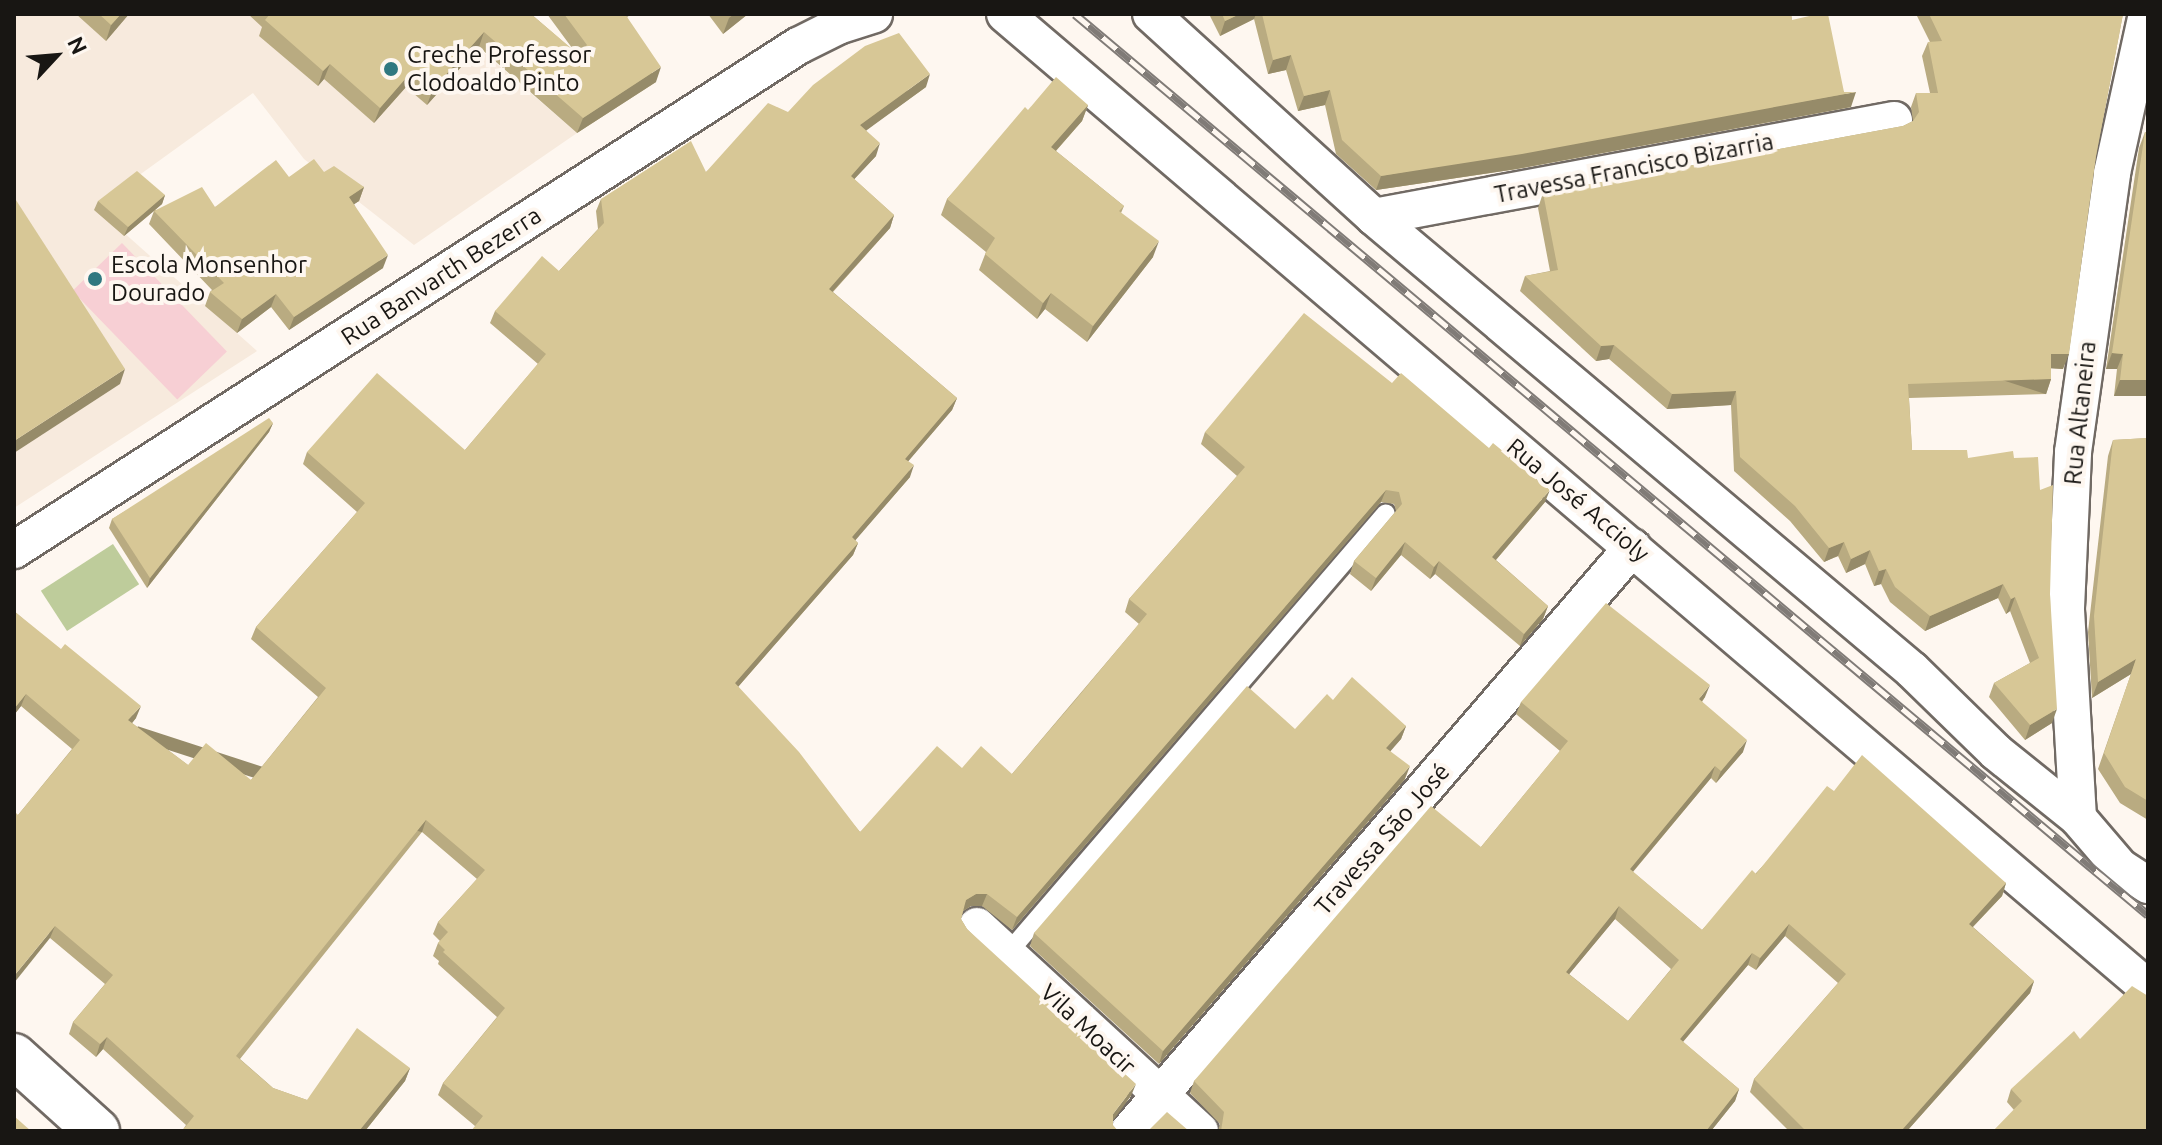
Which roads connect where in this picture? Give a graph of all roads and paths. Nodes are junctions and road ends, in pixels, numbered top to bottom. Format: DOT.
graph roads {
  1 [pos="874,14"];
  2 [pos="1005,14"];
  3 [pos="1151,14"];
  4 [pos="2147,14"];
  5 [pos="1894,120"];
  6 [pos="1374,217"];
  7 [pos="1386,513"];
  8 [pos="1633,547"];
  9 [pos="14,550"];
  10 [pos="2078,818"];
  11 [pos="2148,885"];
  12 [pos="977,926"];
  13 [pos="1007,954"];
  14 [pos="2148,988"];
  15 [pos="14,1056"];
  16 [pos="1161,1096"];
  17 [pos="97,1131"];
  18 [pos="1129,1131"];
  19 [pos="1200,1131"];
  1 -- 9 [label="street, Rua Banvarth Bezerra"];
  2 -- 8 [label="street, Rua José Accioly"];
  3 -- 6 [label="street"];
  4 -- 10 [label="street, Rua Altaneira"];
  5 -- 6 [label="street, Travessa Francisco Bizarria"];
  6 -- 10 [label="street"];
  7 -- 13 [label="lane"];
  8 -- 14 [label="street, Rua José Accioly"];
  8 -- 16 [label="street, Travessa São José"];
  10 -- 11 [label="street"];
  12 -- 13 [label="street, Vila Moacir"];
  13 -- 16 [label="street, Vila Moacir"];
  15 -- 17 [label="main road"];
  16 -- 18 [label="street, Travessa São José"];
  16 -- 19 [label="street, Vila Moacir"];
}
